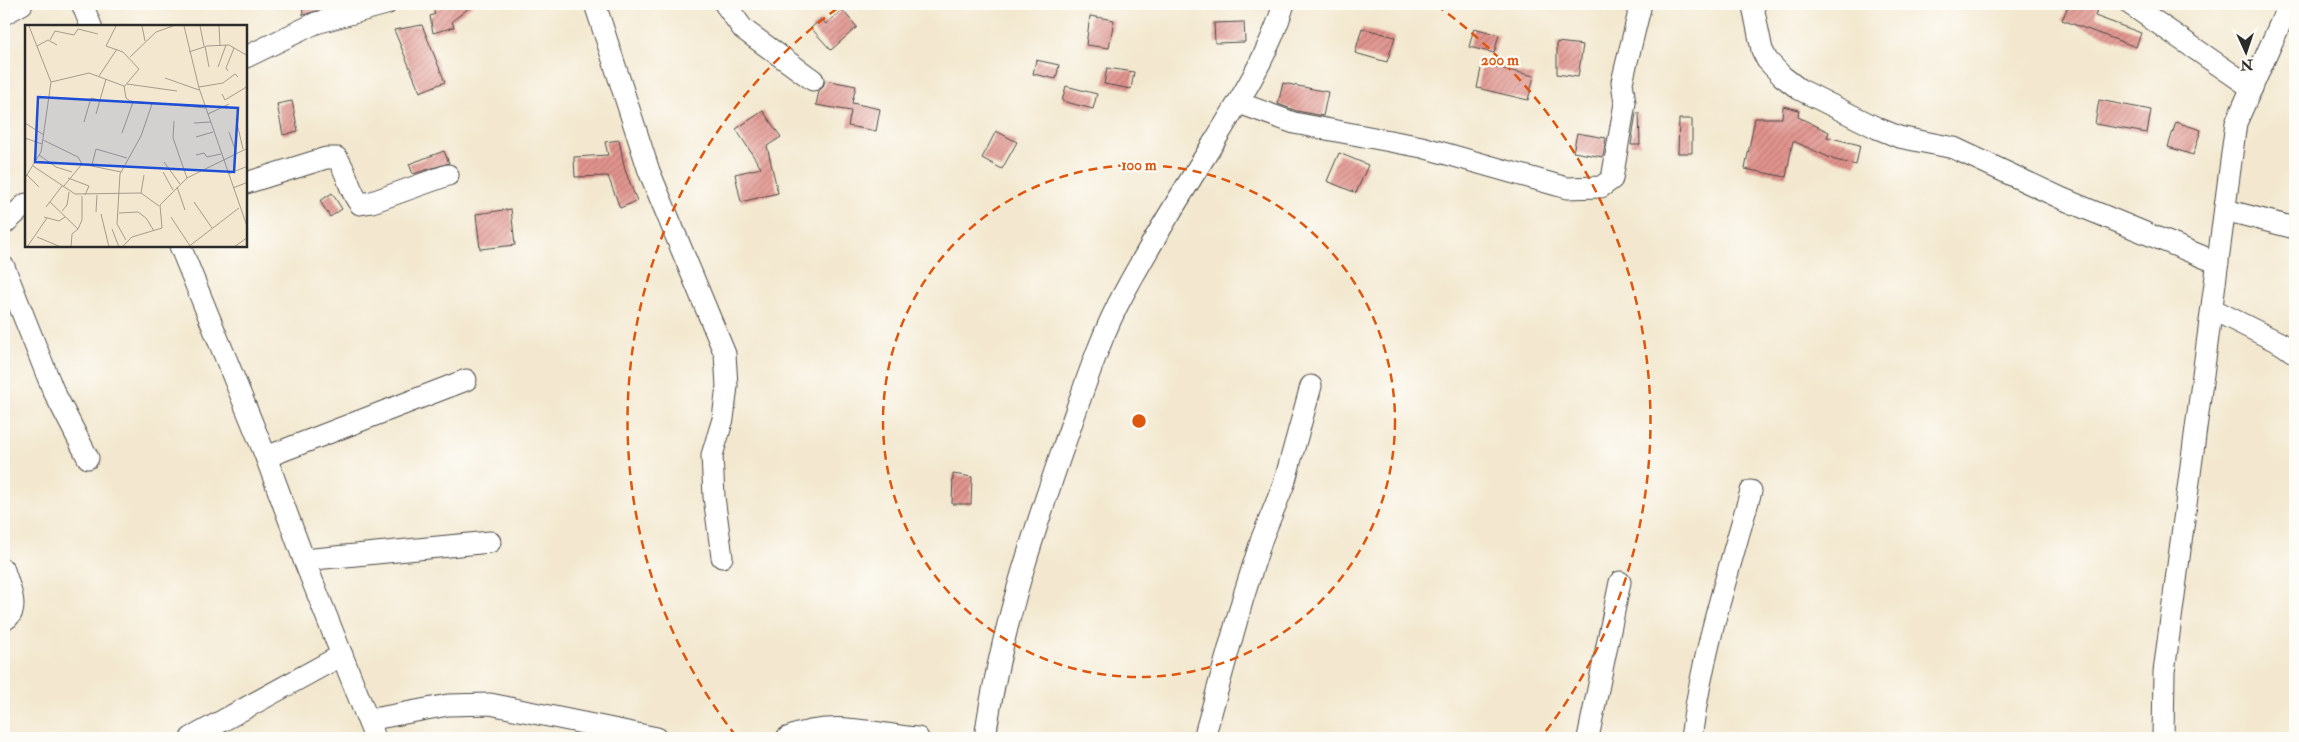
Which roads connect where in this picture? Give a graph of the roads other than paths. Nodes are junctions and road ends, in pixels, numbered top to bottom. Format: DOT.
graph roads {
  1 [pos="22,4"];
  2 [pos="82,4"];
  3 [pos="386,4"];
  4 [pos="595,4"];
  5 [pos="725,4"];
  6 [pos="1284,4"];
  7 [pos="1641,4"];
  8 [pos="1749,4"];
  9 [pos="2130,4"];
  10 [pos="2289,4"];
  11 [pos="4,14"];
  12 [pos="92,25"];
  13 [pos="248,56"];
  14 [pos="813,80"];
  15 [pos="2252,88"];
  16 [pos="1239,103"];
  17 [pos="448,175"];
  18 [pos="248,182"];
  19 [pos="25,205"];
  20 [pos="2224,210"];
  21 [pos="4,224"];
  22 [pos="2295,228"];
  23 [pos="181,248"];
  24 [pos="2218,263"];
  25 [pos="4,267"];
  26 [pos="2212,309"];
  27 [pos="2295,352"];
  28 [pos="466,380"];
  29 [pos="1311,386"];
  30 [pos="266,456"];
  31 [pos="88,458"];
  32 [pos="1751,491"];
  33 [pos="490,542"];
  34 [pos="722,557"];
  35 [pos="304,560"];
  36 [pos="4,570"];
  37 [pos="1620,582"];
  38 [pos="4,620"];
  39 [pos="342,656"];
  40 [pos="371,729"];
  41 [pos="190,738"];
  42 [pos="657,738"];
  43 [pos="787,738"];
  44 [pos="918,738"];
  45 [pos="985,738"];
  46 [pos="1204,738"];
  47 [pos="1588,738"];
  48 [pos="1691,738"];
  49 [pos="2163,738"];
  1 -- 11 [label="street"];
  2 -- 12 [label="street"];
  3 -- 13 [label="street"];
  4 -- 34 [label="street"];
  5 -- 14 [label="street"];
  6 -- 16 [label="street"];
  7 -- 16 [label="street"];
  8 -- 24 [label="street"];
  9 -- 15 [label="street"];
  10 -- 15 [label="street"];
  15 -- 20 [label="street"];
  16 -- 45 [label="street"];
  17 -- 18 [label="street"];
  19 -- 21 [label="street"];
  20 -- 22 [label="street"];
  20 -- 24 [label="street"];
  23 -- 30 [label="street"];
  24 -- 26 [label="street"];
  25 -- 31 [label="street"];
  26 -- 27 [label="street"];
  26 -- 49 [label="street"];
  28 -- 30 [label="street"];
  29 -- 46 [label="street"];
  30 -- 35 [label="street"];
  32 -- 48 [label="street"];
  33 -- 35 [label="street"];
  35 -- 39 [label="street"];
  36 -- 38 [label="street"];
  37 -- 47 [label="street"];
  39 -- 40 [label="street"];
  39 -- 41 [label="street"];
  40 -- 42 [label="street"];
  43 -- 44 [label="street"];
}
